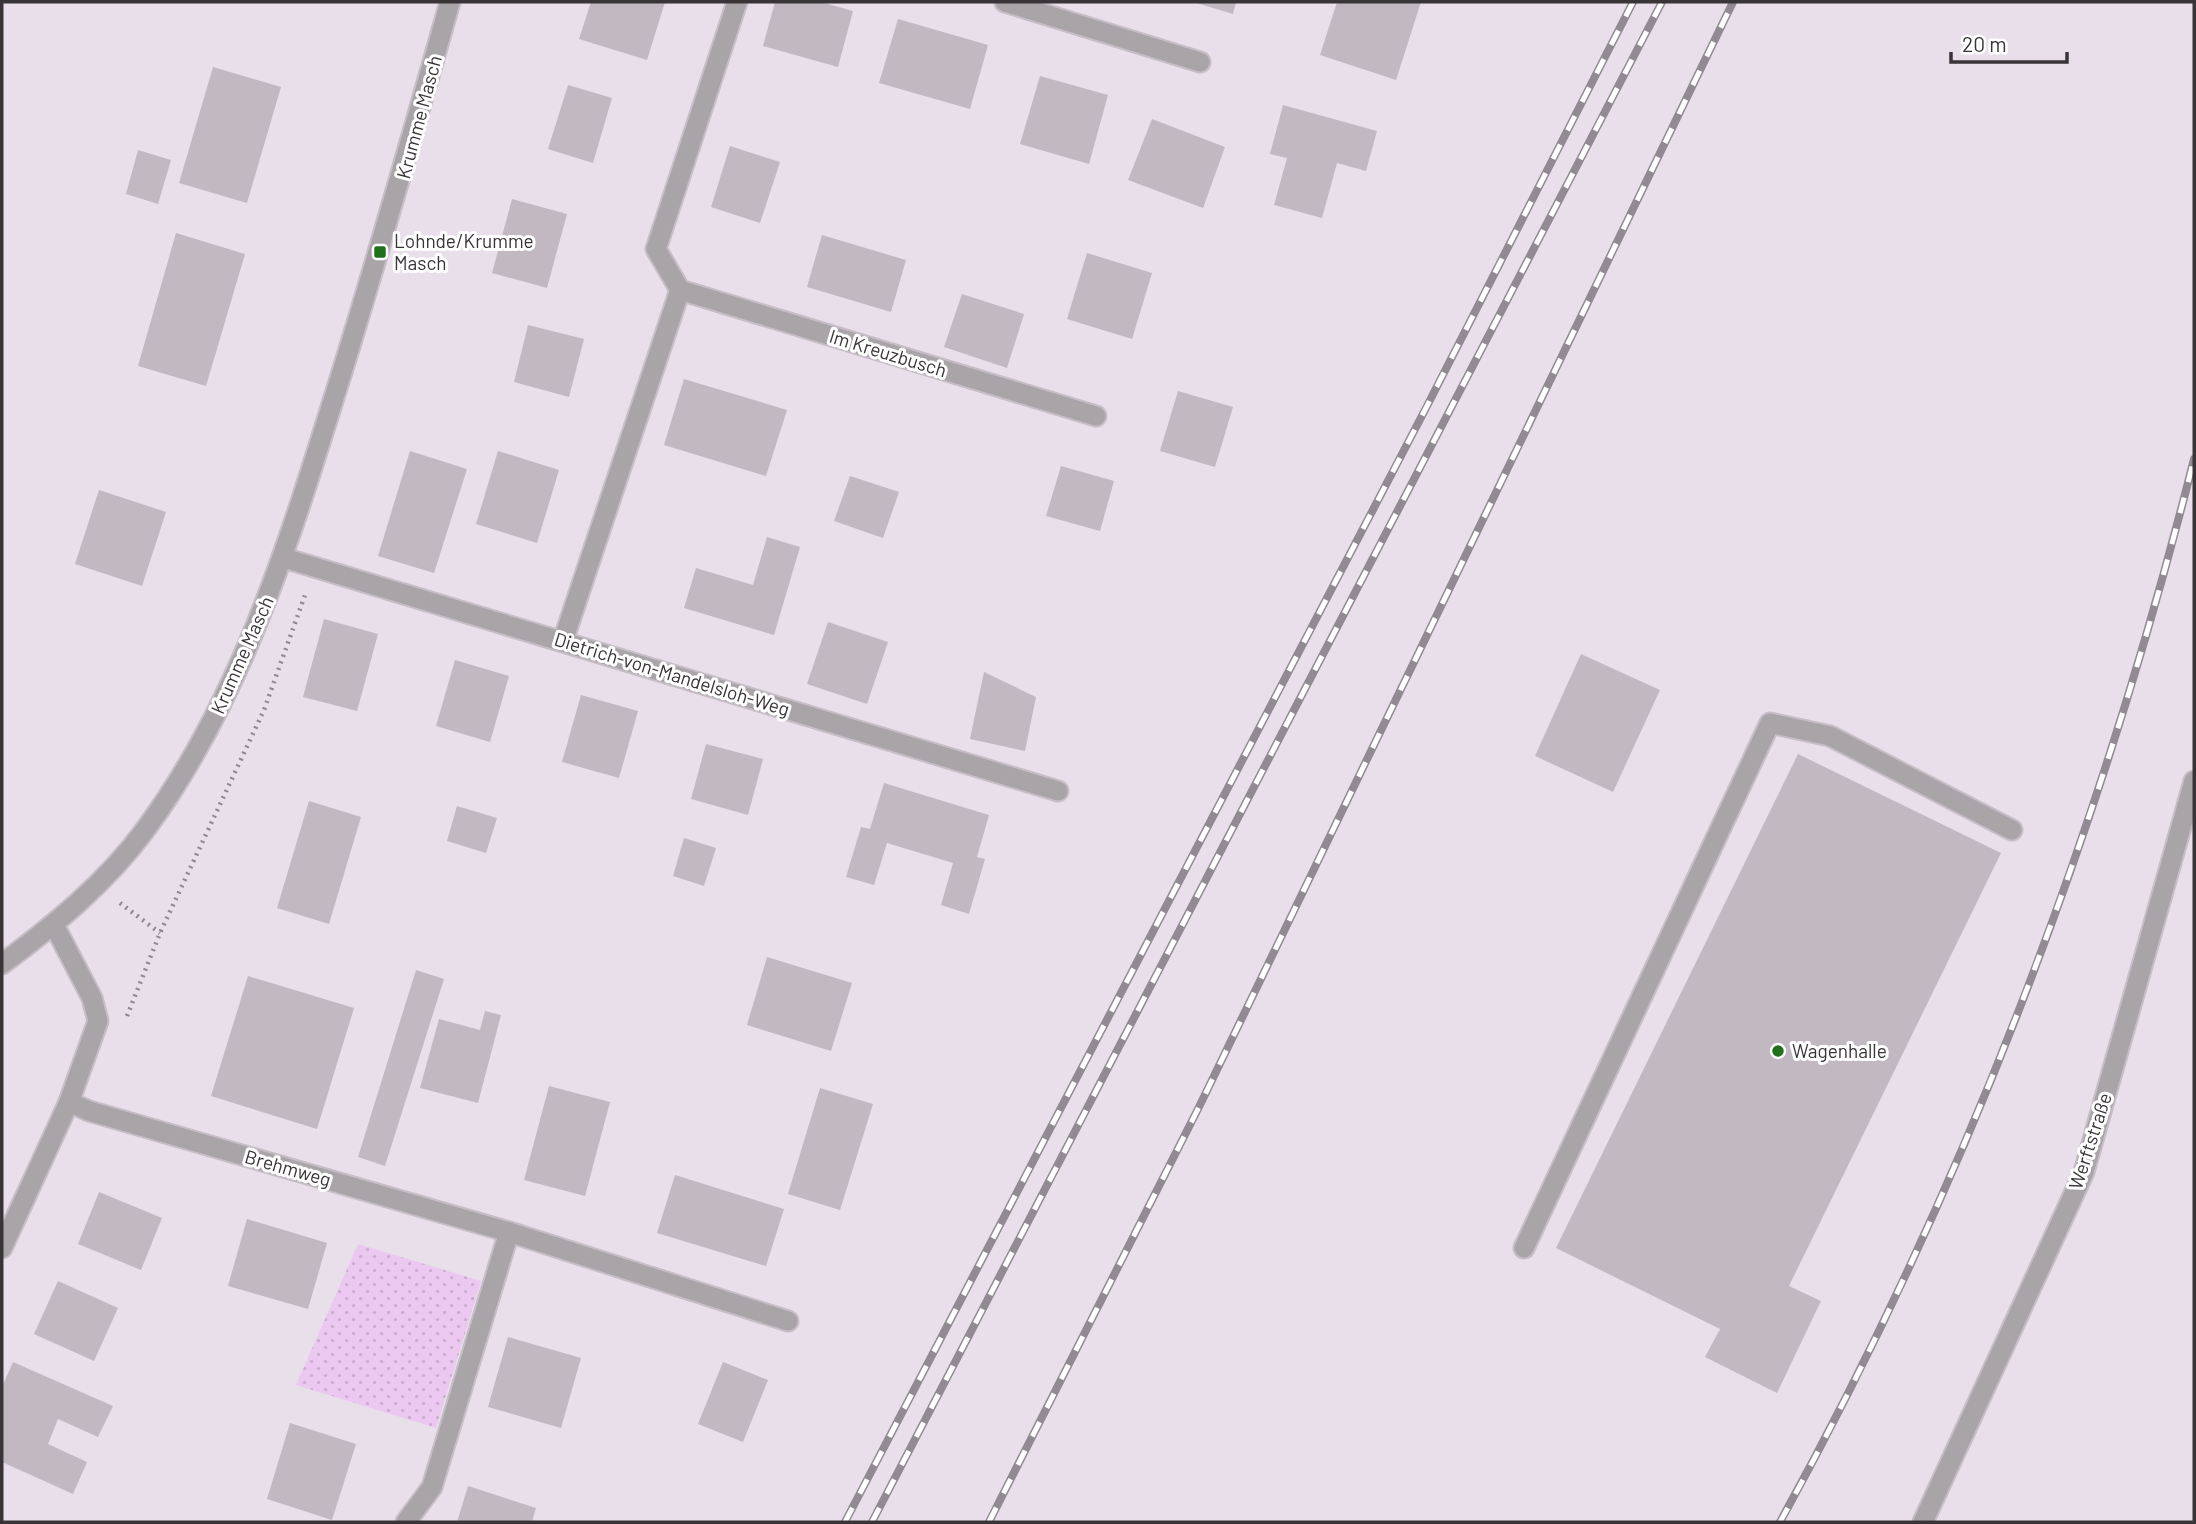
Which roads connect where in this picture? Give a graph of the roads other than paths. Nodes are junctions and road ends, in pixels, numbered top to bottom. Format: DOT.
graph roads {
  1 [pos="450,2"];
  2 [pos="737,2"];
  3 [pos="1005,2"];
  4 [pos="1200,62"];
  5 [pos="680,290"];
  6 [pos="1096,416"];
  7 [pos="284,558"];
  8 [pos="563,641"];
  9 [pos="2194,782"];
  10 [pos="1058,791"];
  11 [pos="2012,830"];
  12 [pos="54,925"];
  13 [pos="2,964"];
  14 [pos="69,1102"];
  15 [pos="509,1232"];
  16 [pos="2,1248"];
  17 [pos="1524,1248"];
  18 [pos="788,1321"];
  19 [pos="406,1522"];
  20 [pos="1923,1522"];
  1 -- 7 [label="street, Krumme Masch"];
  2 -- 5 [label="street"];
  3 -- 4 [label="street"];
  5 -- 6 [label="street, Im Kreuzbusch"];
  5 -- 8 [label="street"];
  7 -- 8 [label="street, Dietrich-von-Mandelsloh-Weg"];
  7 -- 12 [label="street, Krumme Masch"];
  8 -- 10 [label="street, Dietrich-von-Mandelsloh-Weg"];
  9 -- 20 [label="street, Werftstraße"];
  11 -- 17 [label="street"];
  12 -- 13 [label="street, Krumme Masch"];
  12 -- 14 [label="street"];
  14 -- 15 [label="street, Brehmweg"];
  14 -- 16 [label="street"];
  15 -- 18 [label="street, Brehmweg"];
  15 -- 19 [label="street"];
}
